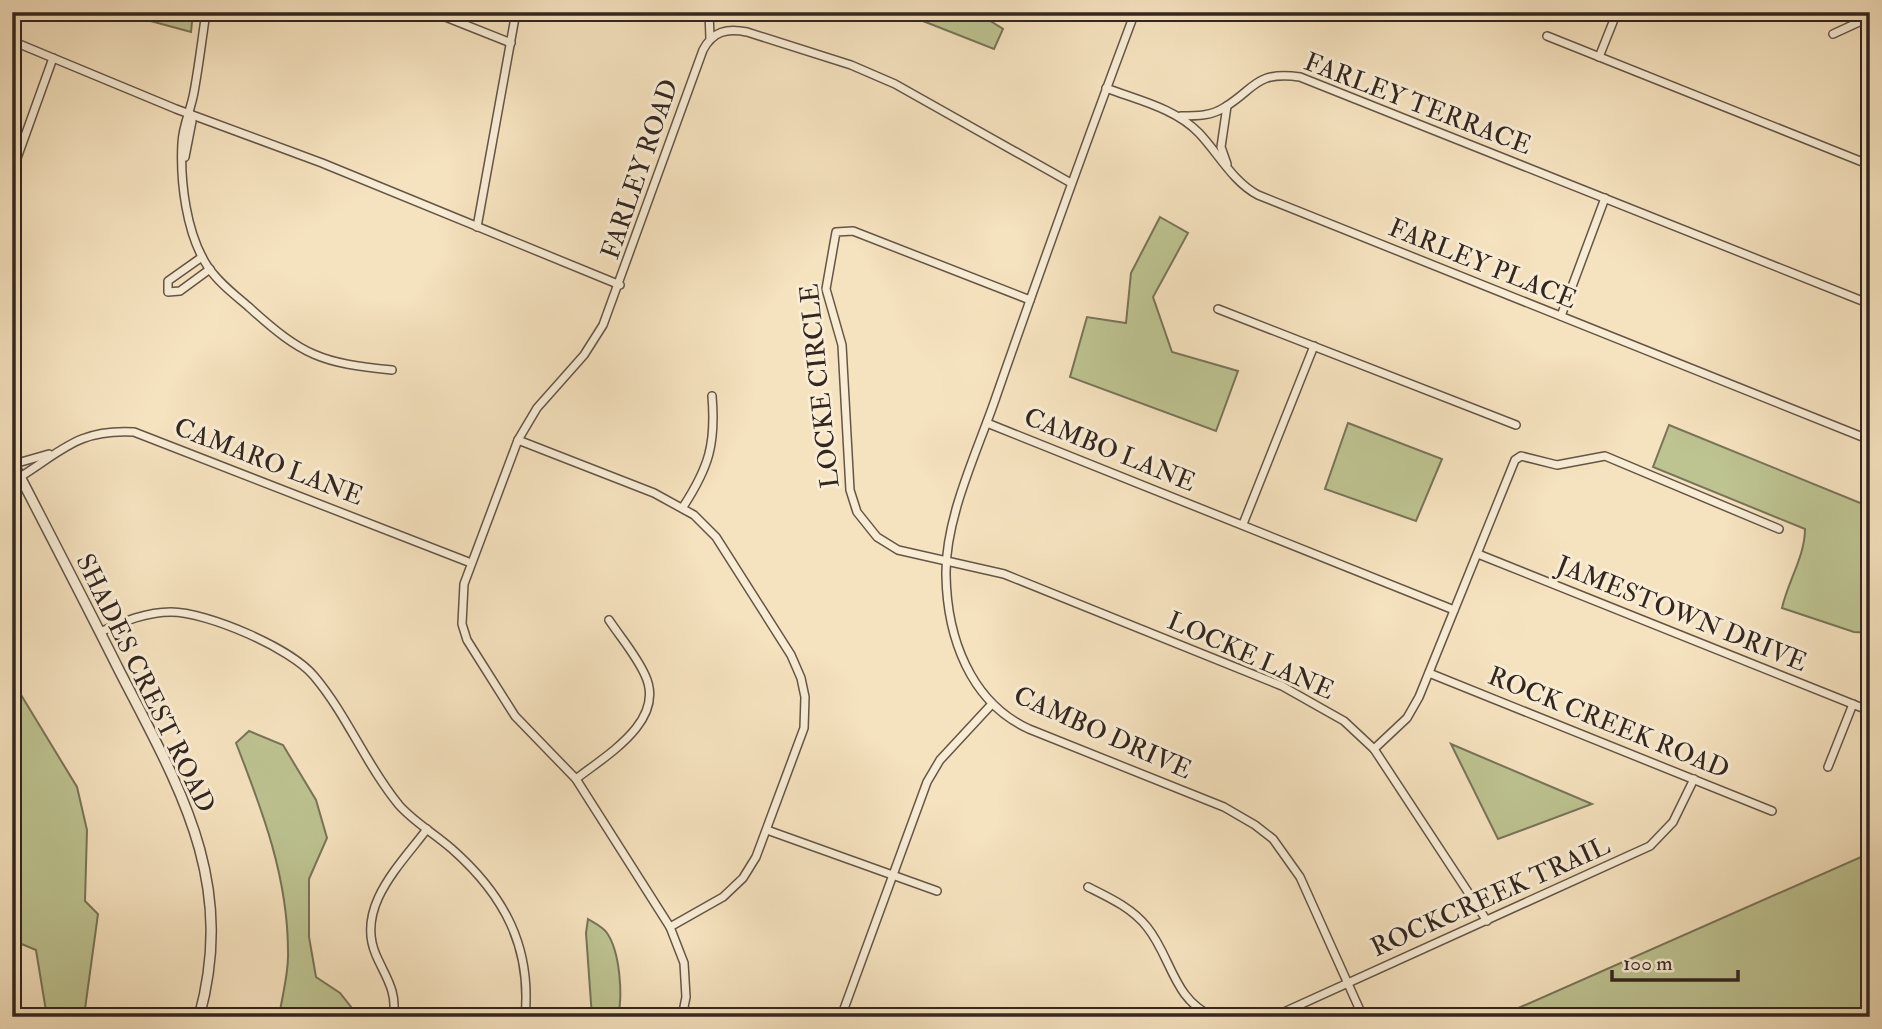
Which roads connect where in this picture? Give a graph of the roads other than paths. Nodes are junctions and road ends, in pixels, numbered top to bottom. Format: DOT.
graph roads {
  1 [pos="206,12"];
  2 [pos="433,12"];
  3 [pos="516,12"];
  4 [pos="709,12"];
  5 [pos="1135,12"];
  6 [pos="1617,12"];
  7 [pos="1870,17"];
  8 [pos="1833,34"];
  9 [pos="1548,36"];
  10 [pos="709,38"];
  11 [pos="12,41"];
  12 [pos="511,43"];
  13 [pos="1600,57"];
  14 [pos="53,58"];
  15 [pos="1106,88"];
  16 [pos="1227,106"];
  17 [pos="190,113"];
  18 [pos="1180,116"];
  19 [pos="1870,165"];
  20 [pos="1228,167"];
  21 [pos="12,172"];
  22 [pos="1071,183"];
  23 [pos="1605,198"];
  24 [pos="477,227"];
  25 [pos="202,257"];
  26 [pos="209,270"];
  27 [pos="620,285"];
  28 [pos="1030,300"];
  29 [pos="1870,304"];
  30 [pos="1218,309"];
  31 [pos="1561,316"];
  32 [pos="1314,346"];
  33 [pos="392,370"];
  34 [pos="712,396"];
  35 [pos="987,423"];
  36 [pos="1516,425"];
  37 [pos="518,440"];
  38 [pos="1870,440"];
  39 [pos="50,454"];
  40 [pos="13,463"];
  41 [pos="20,477"];
  42 [pos="683,507"];
  43 [pos="1243,524"];
  44 [pos="1779,529"];
  45 [pos="1478,554"];
  46 [pos="947,561"];
  47 [pos="471,563"];
  48 [pos="1454,610"];
  49 [pos="609,620"];
  50 [pos="100,632"];
  51 [pos="1429,673"];
  52 [pos="1853,704"];
  53 [pos="991,705"];
  54 [pos="1870,710"];
  55 [pos="1374,749"];
  56 [pos="1828,767"];
  57 [pos="576,779"];
  58 [pos="1694,779"];
  59 [pos="1772,811"];
  60 [pos="427,829"];
  61 [pos="768,830"];
  62 [pos="893,876"];
  63 [pos="1088,887"];
  64 [pos="937,891"];
  65 [pos="1487,921"];
  66 [pos="670,927"];
  67 [pos="1347,983"];
  68 [pos="1202,1015"];
  69 [pos="199,1017"];
  70 [pos="393,1017"];
  71 [pos="525,1017"];
  72 [pos="682,1017"];
  73 [pos="841,1017"];
  74 [pos="1214,1017"];
  75 [pos="1273,1017"];
  76 [pos="1363,1017"];
  1 -- 17 [label="street"];
  2 -- 12 [label="street"];
  3 -- 12 [label="street"];
  4 -- 10 [label="street, FARLEY ROAD"];
  5 -- 15 [label="street"];
  6 -- 13 [label="street"];
  7 -- 8 [label="street"];
  9 -- 13 [label="street"];
  10 -- 22 [label="street"];
  10 -- 27 [label="street, FARLEY ROAD"];
  11 -- 14 [label="street, FARLEY ROAD"];
  12 -- 24 [label="street"];
  13 -- 19 [label="street"];
  14 -- 17 [label="street, FARLEY ROAD"];
  14 -- 21 [label="street"];
  15 -- 18 [label="street, FARLEY PLACE"];
  15 -- 22 [label="street"];
  16 -- 18 [label="street, FARLEY TERRACE"];
  16 -- 20 [label="street"];
  16 -- 23 [label="street, FARLEY TERRACE"];
  17 -- 24 [label="street, FARLEY ROAD"];
  17 -- 25 [label="street"];
  18 -- 20 [label="street, FARLEY PLACE"];
  20 -- 31 [label="street, FARLEY PLACE"];
  22 -- 28 [label="street, CAMBO LANE"];
  23 -- 29 [label="street, FARLEY TERRACE"];
  23 -- 31 [label="street"];
  24 -- 27 [label="street, FARLEY ROAD"];
  25 -- 26 [label="street"];
  25 -- 26 [label="street"];
  26 -- 33 [label="street"];
  27 -- 37 [label="street"];
  28 -- 35 [label="street, CAMBO LANE"];
  28 -- 46 [label="street, LOCKE CIRCLE"];
  30 -- 32 [label="street"];
  31 -- 38 [label="street, FARLEY PLACE"];
  32 -- 36 [label="street"];
  32 -- 43 [label="street"];
  34 -- 42 [label="street"];
  35 -- 43 [label="street, CAMBO LANE"];
  35 -- 46 [label="street, CAMBO DRIVE"];
  37 -- 42 [label="street"];
  37 -- 47 [label="street"];
  39 -- 40 [label="street, CAMARO LANE"];
  39 -- 41 [label="street, CAMARO LANE"];
  39 -- 47 [label="street, CAMARO LANE"];
  40 -- 41 [label="street, SHADES CREST ROAD"];
  41 -- 50 [label="street, SHADES CREST ROAD"];
  42 -- 61 [label="street"];
  43 -- 48 [label="street, CAMBO LANE"];
  44 -- 45 [label="street"];
  45 -- 48 [label="street"];
  45 -- 52 [label="street, JAMESTOWN DRIVE"];
  46 -- 53 [label="street, CAMBO DRIVE"];
  46 -- 55 [label="street, LOCKE LANE"];
  47 -- 57 [label="street"];
  48 -- 51 [label="street"];
  49 -- 57 [label="street"];
  50 -- 60 [label="street"];
  50 -- 69 [label="street, SHADES CREST ROAD"];
  51 -- 55 [label="street"];
  51 -- 58 [label="street, ROCK CREEK ROAD"];
  52 -- 54 [label="street, JAMESTOWN DRIVE"];
  52 -- 56 [label="street"];
  53 -- 62 [label="street"];
  53 -- 67 [label="street, CAMBO DRIVE"];
  55 -- 65 [label="street, LOCKE LANE"];
  57 -- 66 [label="street"];
  58 -- 59 [label="street, ROCK CREEK ROAD"];
  58 -- 65 [label="street, ROCKCREEK TRAIL"];
  60 -- 70 [label="street"];
  60 -- 71 [label="street"];
  61 -- 62 [label="street"];
  61 -- 66 [label="street"];
  62 -- 64 [label="street"];
  62 -- 73 [label="street"];
  63 -- 68 [label="street"];
  65 -- 67 [label="street, ROCKCREEK TRAIL"];
  66 -- 72 [label="street"];
  67 -- 75 [label="street, ROCKCREEK TRAIL"];
  67 -- 76 [label="street, CAMBO DRIVE"];
  68 -- 74 [label="street"];
}
